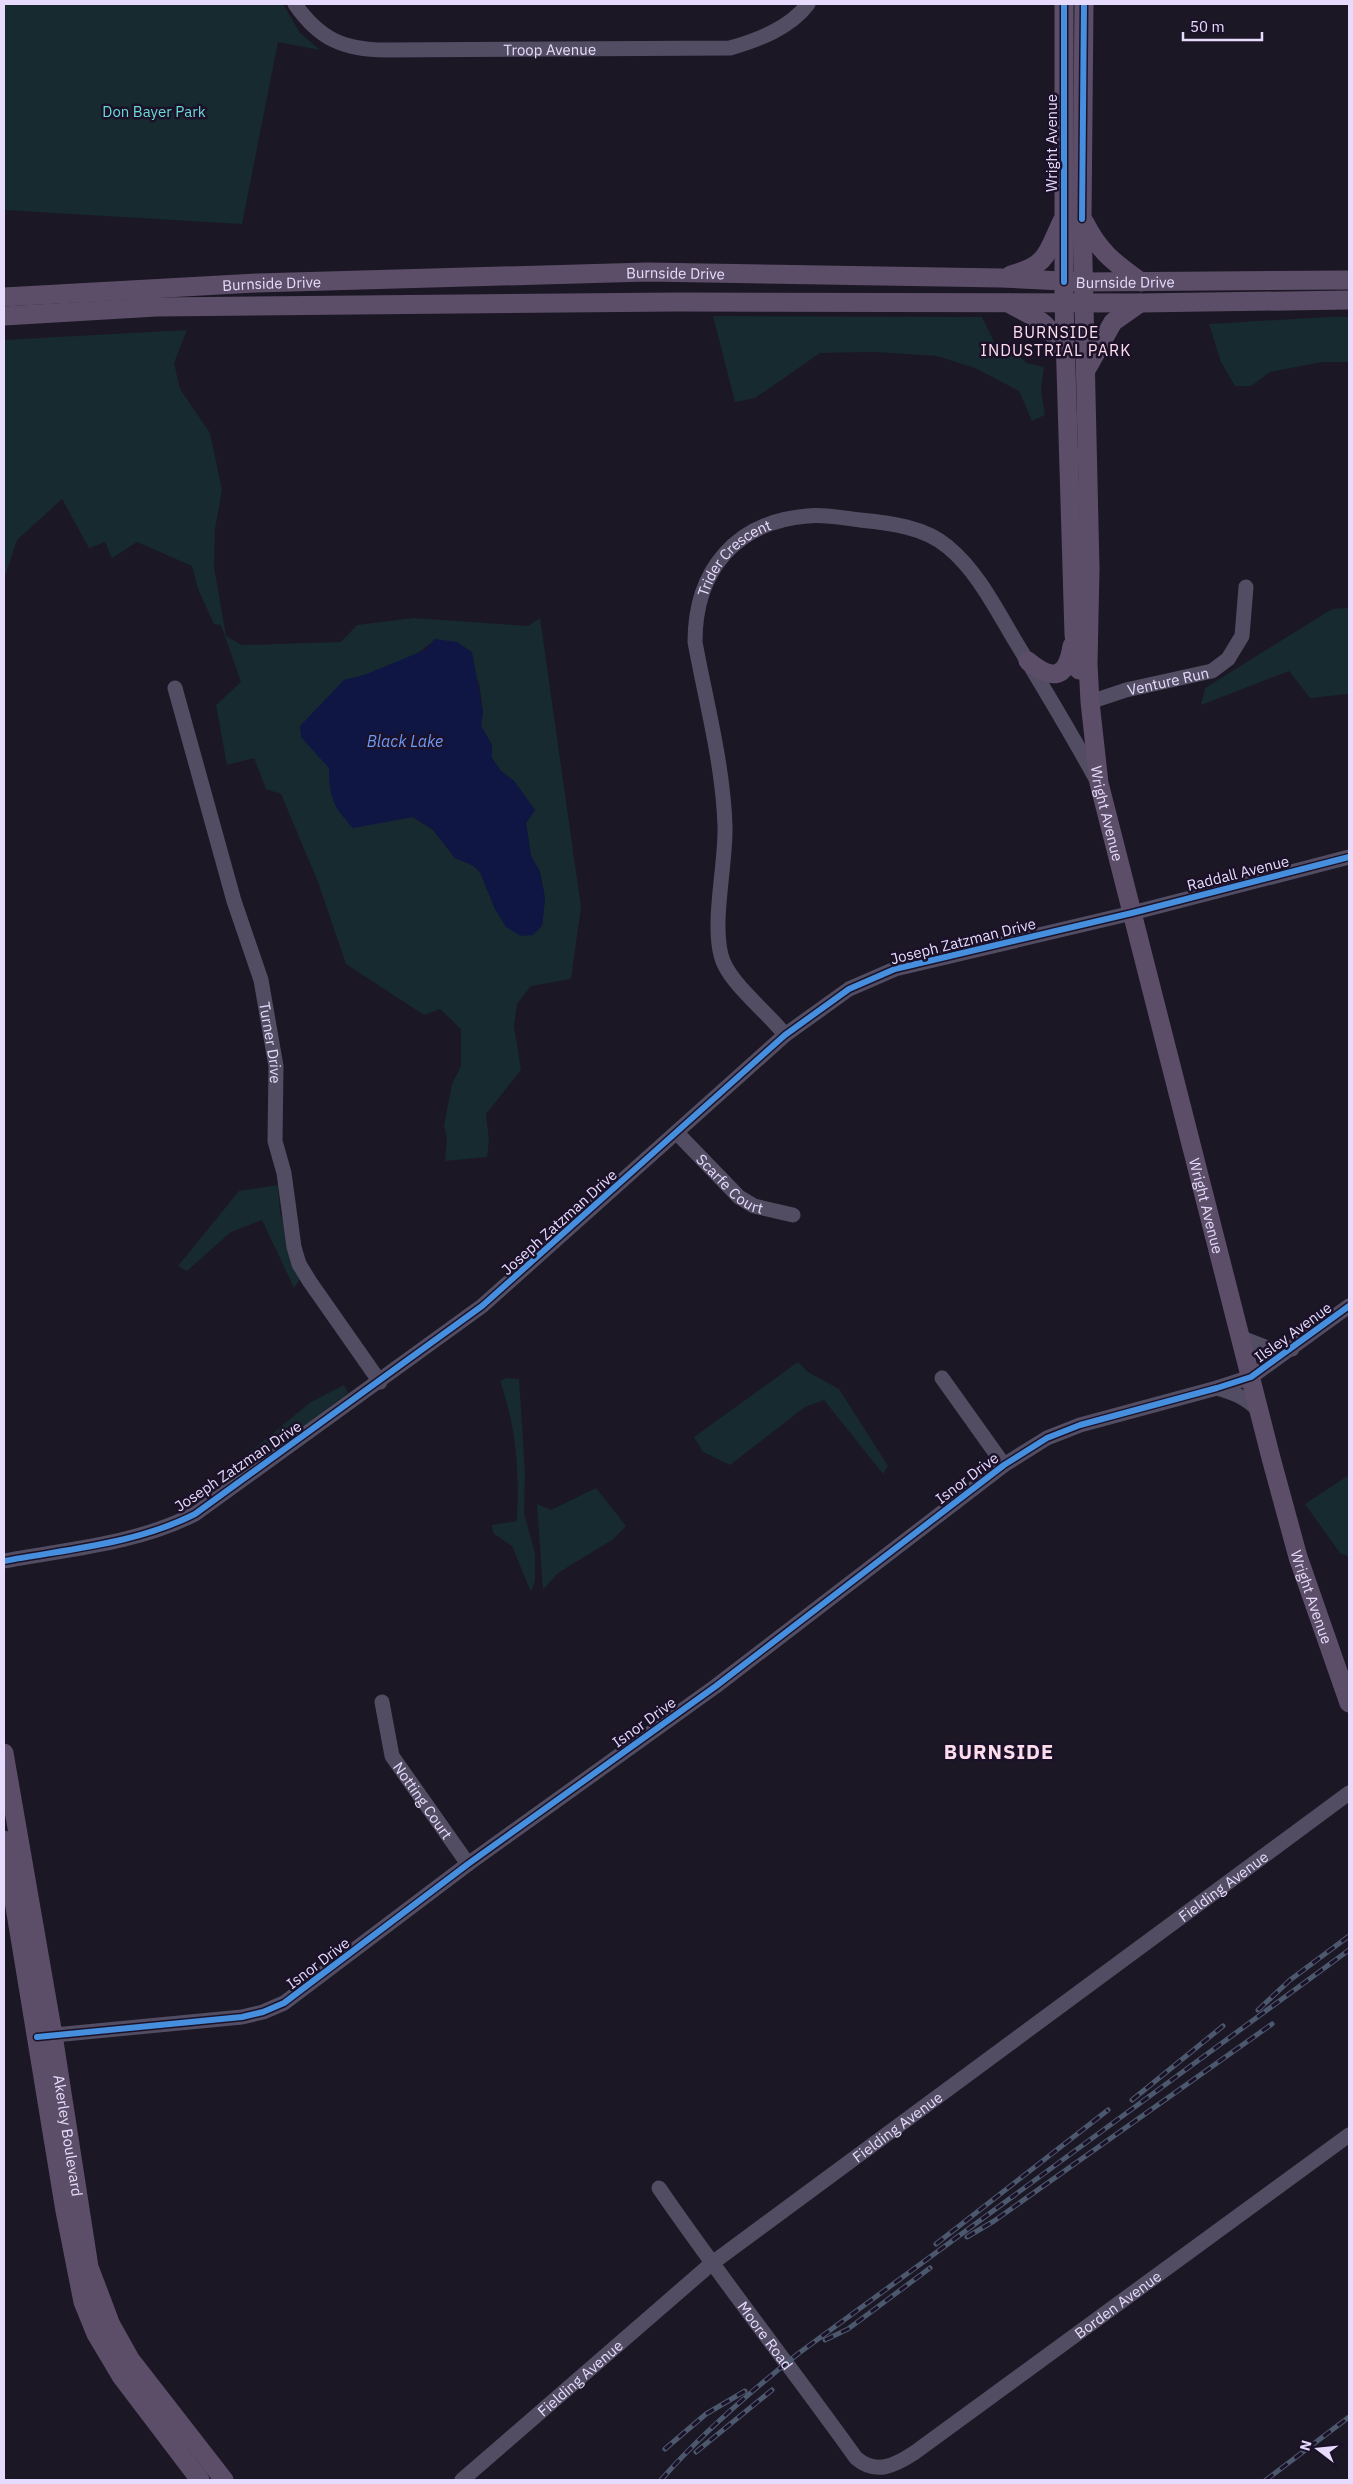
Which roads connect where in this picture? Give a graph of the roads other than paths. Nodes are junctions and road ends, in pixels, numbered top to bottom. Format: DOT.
graph roads {
  1 [pos="295,4"];
  2 [pos="808,4"];
  3 [pos="1064,4"];
  4 [pos="1084,4"];
  5 [pos="1073,218"];
  6 [pos="1001,278"];
  7 [pos="1349,280"];
  8 [pos="1064,282"];
  9 [pos="1083,282"];
  10 [pos="1141,282"];
  11 [pos="4,297"];
  12 [pos="1349,300"];
  13 [pos="1064,302"];
  14 [pos="1084,302"];
  15 [pos="1007,303"];
  16 [pos="1140,304"];
  17 [pos="4,316"];
  18 [pos="1066,357"];
  19 [pos="1086,371"];
  20 [pos="1071,548"];
  21 [pos="1090,569"];
  22 [pos="1246,586"];
  23 [pos="1074,635"];
  24 [pos="1028,661"];
  25 [pos="175,688"];
  26 [pos="1090,702"];
  27 [pos="1098,783"];
  28 [pos="1349,857"];
  29 [pos="1132,913"];
  30 [pos="785,1035"];
  31 [pos="677,1133"];
  32 [pos="794,1215"];
  33 [pos="1349,1306"];
  34 [pos="1242,1338"];
  35 [pos="1293,1348"];
  36 [pos="1251,1377"];
  37 [pos="942,1378"];
  38 [pos="380,1382"];
  39 [pos="1217,1388"];
  40 [pos="1260,1412"];
  41 [pos="1004,1465"];
  42 [pos="4,1561"];
  43 [pos="382,1702"];
  44 [pos="1349,1704"];
  45 [pos="4,1753"];
  46 [pos="1349,1793"];
  47 [pos="4,1840"];
  48 [pos="468,1864"];
  49 [pos="45,2036"];
  50 [pos="1349,2135"];
  51 [pos="659,2188"];
  52 [pos="711,2264"];
  53 [pos="884,2468"];
  54 [pos="200,2480"];
  55 [pos="224,2480"];
  56 [pos="462,2480"];
  1 -- 2 [label="street, Troop Avenue"];
  3 -- 5 [label="main road, Wright Avenue"];
  4 -- 5 [label="main road, Wright Avenue"];
  5 -- 6 [label="main road"];
  5 -- 8 [label="main road, Wright Avenue"];
  5 -- 9 [label="main road, Wright Avenue"];
  5 -- 10 [label="main road"];
  6 -- 8 [label="main road, Burnside Drive"];
  6 -- 11 [label="main road, Burnside Drive"];
  7 -- 10 [label="main road, Burnside Drive"];
  8 -- 9 [label="main road, Burnside Drive"];
  8 -- 13 [label="main road, Wright Avenue"];
  9 -- 10 [label="main road, Burnside Drive"];
  9 -- 14 [label="main road, Wright Avenue"];
  12 -- 16 [label="main road, Burnside Drive"];
  13 -- 14 [label="main road, Burnside Drive"];
  13 -- 15 [label="main road, Burnside Drive"];
  13 -- 18 [label="main road, Wright Avenue"];
  14 -- 16 [label="main road, Burnside Drive"];
  14 -- 19 [label="main road, Wright Avenue"];
  15 -- 17 [label="main road, Burnside Drive"];
  15 -- 18 [label="main road"];
  16 -- 19 [label="main road"];
  18 -- 20 [label="main road, Wright Avenue"];
  19 -- 21 [label="main road, Wright Avenue"];
  20 -- 21 [label="main road"];
  20 -- 23 [label="main road, Wright Avenue"];
  21 -- 26 [label="main road, Wright Avenue"];
  22 -- 26 [label="street, Venture Run"];
  23 -- 24 [label="main road"];
  23 -- 26 [label="main road, Wright Avenue"];
  24 -- 27 [label="street, Trider Crescent"];
  24 -- 30 [label="street, Trider Crescent"];
  25 -- 38 [label="street, Turner Drive"];
  26 -- 27 [label="main road, Wright Avenue"];
  27 -- 29 [label="main road, Wright Avenue"];
  28 -- 29 [label="street, Raddall Avenue"];
  29 -- 30 [label="street, Joseph Zatzman Drive"];
  29 -- 34 [label="main road, Wright Avenue"];
  30 -- 31 [label="street, Joseph Zatzman Drive"];
  31 -- 32 [label="street, Scarfe Court"];
  31 -- 38 [label="street, Joseph Zatzman Drive"];
  33 -- 35 [label="street, Ilsley Avenue"];
  34 -- 35 [label="street"];
  34 -- 36 [label="main road, Wright Avenue"];
  35 -- 36 [label="street, Ilsley Avenue"];
  36 -- 39 [label="street, Isnor Drive"];
  36 -- 40 [label="main road, Wright Avenue"];
  37 -- 41 [label="street"];
  38 -- 42 [label="street, Joseph Zatzman Drive"];
  39 -- 40 [label="street"];
  39 -- 41 [label="street, Isnor Drive"];
  40 -- 44 [label="main road, Wright Avenue"];
  41 -- 48 [label="street, Isnor Drive"];
  43 -- 48 [label="street, Notting Court"];
  45 -- 49 [label="main road, Akerley Boulevard"];
  46 -- 52 [label="street, Fielding Avenue"];
  47 -- 49 [label="main road, Akerley Boulevard"];
  48 -- 49 [label="street, Isnor Drive"];
  49 -- 54 [label="main road, Akerley Boulevard"];
  49 -- 55 [label="main road, Akerley Boulevard"];
  50 -- 53 [label="street, Borden Avenue"];
  51 -- 52 [label="street, Moore Road"];
  52 -- 53 [label="street, Moore Road"];
  52 -- 56 [label="street, Fielding Avenue"];
}
